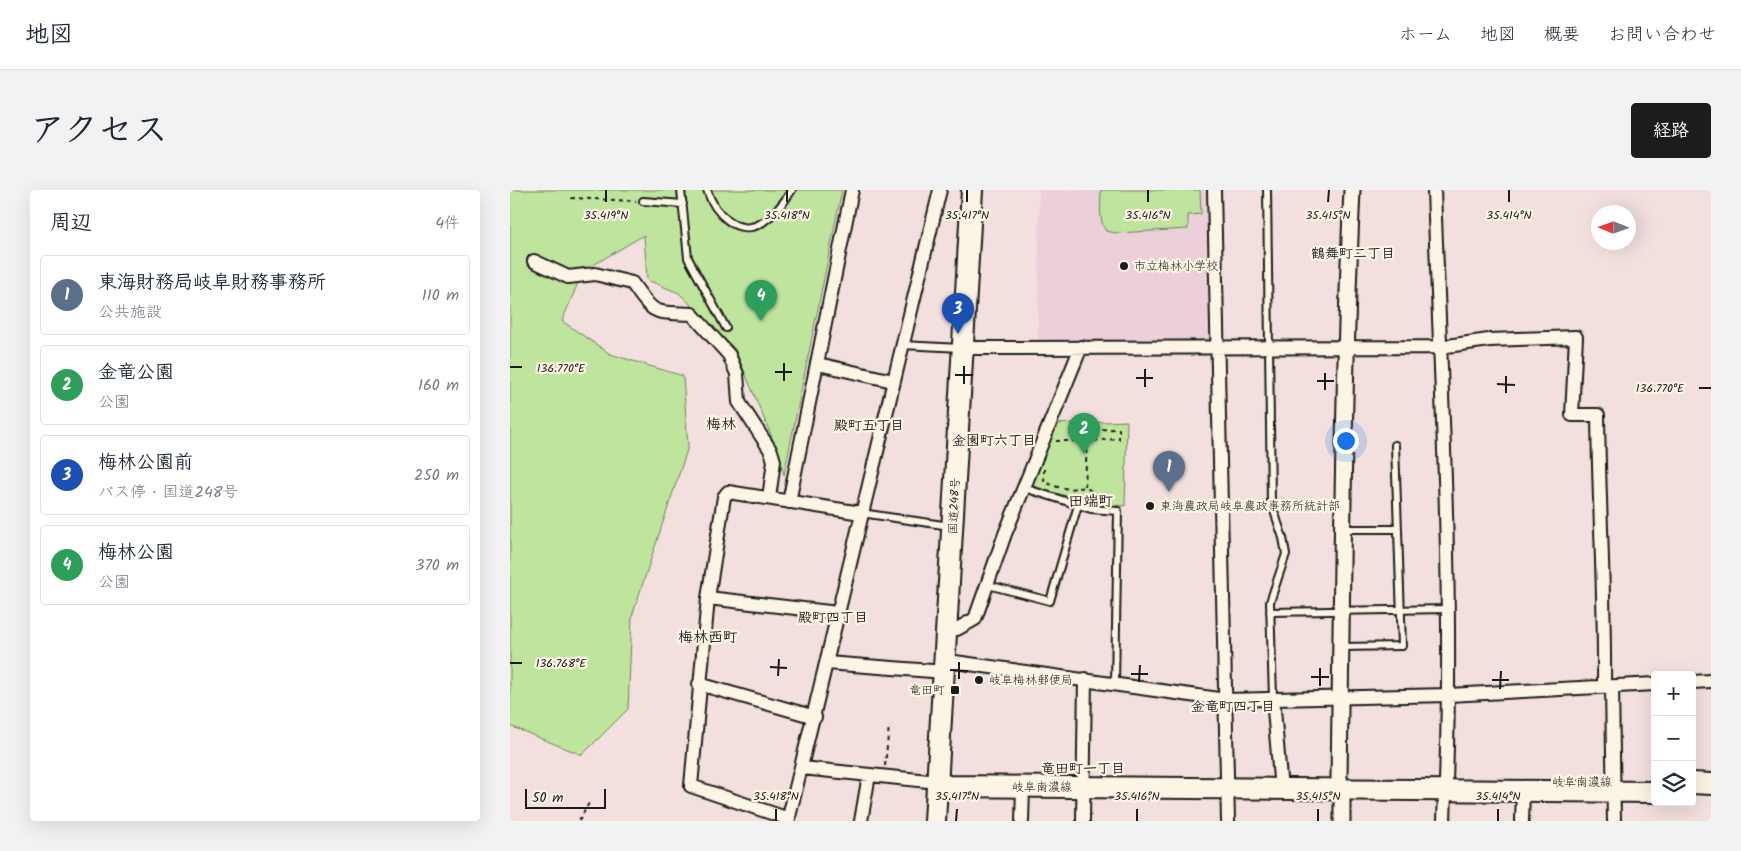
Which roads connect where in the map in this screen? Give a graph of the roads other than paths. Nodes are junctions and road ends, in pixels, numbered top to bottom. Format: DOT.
graph roads {
  1 [pos="681,190"];
  2 [pos="707,190"];
  3 [pos="792,190"];
  4 [pos="852,190"];
  5 [pos="940,190"];
  6 [pos="972,190"];
  7 [pos="982,190"];
  8 [pos="1214,190"];
  9 [pos="1267,190"];
  10 [pos="1352,190"];
  11 [pos="1434,190"];
  12 [pos="643,201"];
  13 [pos="683,204"];
  14 [pos="534,261"];
  15 [pos="726,328"];
  16 [pos="902,345"];
  17 [pos="1081,347"];
  18 [pos="1440,347"];
  19 [pos="966,348"];
  20 [pos="1268,348"];
  21 [pos="1345,348"];
  22 [pos="1218,349"];
  23 [pos="818,364"];
  24 [pos="893,381"];
  25 [pos="1395,445"];
  26 [pos="1024,488"];
  27 [pos="769,498"];
  28 [pos="789,502"];
  29 [pos="1078,505"];
  30 [pos="861,513"];
  31 [pos="954,527"];
  32 [pos="1343,529"];
  33 [pos="1398,529"];
  34 [pos="988,584"];
  35 [pos="708,598"];
  36 [pos="1448,609"];
  37 [pos="1340,611"];
  38 [pos="1401,611"];
  39 [pos="838,612"];
  40 [pos="1270,612"];
  41 [pos="957,629"];
  42 [pos="1340,647"];
  43 [pos="827,663"];
  44 [pos="950,667"];
  45 [pos="1086,679"];
  46 [pos="1711,681"];
  47 [pos="1696,682"];
  48 [pos="699,684"];
  49 [pos="1115,684"];
  50 [pos="1651,684"];
  51 [pos="1608,686"];
  52 [pos="1449,695"];
  53 [pos="1340,697"];
  54 [pos="1273,698"];
  55 [pos="1226,700"];
  56 [pos="815,717"];
  57 [pos="802,768"];
  58 [pos="869,775"];
  59 [pos="944,783"];
  60 [pos="1084,783"];
  61 [pos="1651,783"];
  62 [pos="1696,783"];
  63 [pos="1228,784"];
  64 [pos="1341,784"];
  65 [pos="1711,784"];
  66 [pos="1280,785"];
  67 [pos="1446,786"];
  68 [pos="1023,787"];
  69 [pos="1612,787"];
  70 [pos="1523,791"];
  71 [pos="1651,792"];
  72 [pos="1696,792"];
  73 [pos="1711,792"];
  74 [pos="789,820"];
  75 [pos="861,821"];
  76 [pos="935,821"];
  77 [pos="946,821"];
  78 [pos="1022,821"];
  79 [pos="1083,821"];
  80 [pos="1228,821"];
  81 [pos="1342,821"];
  82 [pos="1444,821"];
  83 [pos="1522,821"];
  84 [pos="1614,821"];
  1 -- 13 [label="lane"];
  2 -- 3 [label="lane"];
  4 -- 23 [label="street"];
  5 -- 16 [label="street"];
  6 -- 19 [label="main road, 国道248号"];
  7 -- 19 [label="main road, 国道248号"];
  8 -- 22 [label="street"];
  9 -- 20 [label="lane"];
  10 -- 21 [label="street"];
  11 -- 18 [label="street"];
  12 -- 13 [label="lane"];
  13 -- 15 [label="lane"];
  14 -- 27 [label="street"];
  16 -- 19 [label="lane"];
  16 -- 24 [label="street"];
  17 -- 19 [label="street"];
  17 -- 22 [label="street"];
  17 -- 26 [label="street"];
  18 -- 21 [label="street"];
  18 -- 36 [label="street"];
  18 -- 51 [label="street"];
  19 -- 31 [label="main road, 国道248号"];
  19 -- 41 [label="main road, 国道248号"];
  20 -- 21 [label="street"];
  20 -- 22 [label="street"];
  20 -- 40 [label="lane"];
  21 -- 32 [label="street"];
  22 -- 55 [label="street"];
  23 -- 24 [label="street"];
  23 -- 28 [label="street"];
  24 -- 30 [label="street"];
  25 -- 33 [label="lane"];
  26 -- 29 [label="lane"];
  26 -- 34 [label="street"];
  27 -- 28 [label="street"];
  27 -- 35 [label="street"];
  28 -- 30 [label="street"];
  29 -- 34 [label="lane"];
  29 -- 49 [label="lane"];
  30 -- 31 [label="lane"];
  30 -- 39 [label="street"];
  31 -- 44 [label="main road, 国道248号"];
  32 -- 33 [label="lane"];
  32 -- 37 [label="street"];
  33 -- 38 [label="lane"];
  34 -- 41 [label="street"];
  35 -- 39 [label="street"];
  35 -- 48 [label="street"];
  36 -- 38 [label="lane"];
  36 -- 52 [label="street"];
  37 -- 38 [label="lane"];
  37 -- 40 [label="lane"];
  37 -- 42 [label="street"];
  38 -- 42 [label="lane"];
  39 -- 43 [label="street"];
  40 -- 54 [label="lane"];
  41 -- 44 [label="main road, 国道248号"];
  42 -- 53 [label="street"];
  43 -- 44 [label="street"];
  43 -- 56 [label="street"];
  44 -- 45 [label="street"];
  44 -- 59 [label="main road, 国道248号"];
  45 -- 49 [label="street"];
  45 -- 60 [label="street"];
  46 -- 47 [label="street"];
  48 -- 56 [label="street"];
  48 -- 74 [label="street"];
  49 -- 55 [label="street"];
  50 -- 51 [label="street"];
  51 -- 52 [label="street"];
  51 -- 69 [label="street"];
  52 -- 53 [label="street"];
  52 -- 67 [label="street"];
  53 -- 54 [label="street"];
  53 -- 64 [label="street"];
  54 -- 55 [label="street"];
  54 -- 66 [label="street"];
  55 -- 63 [label="street"];
  56 -- 57 [label="street"];
  57 -- 58 [label="street"];
  57 -- 74 [label="street"];
  58 -- 59 [label="street"];
  58 -- 75 [label="street"];
  59 -- 60 [label="main road, 岐阜南濃線"];
  59 -- 68 [label="main road, 岐阜南濃線"];
  59 -- 76 [label="main road, 国道248号"];
  59 -- 77 [label="main road, 国道248号"];
  60 -- 63 [label="main road, 岐阜南濃線"];
  60 -- 68 [label="main road, 岐阜南濃線"];
  60 -- 79 [label="street"];
  61 -- 69 [label="main road, 岐阜南濃線"];
  62 -- 65 [label="main road"];
  63 -- 66 [label="main road, 岐阜南濃線"];
  63 -- 80 [label="street"];
  64 -- 66 [label="main road, 岐阜南濃線"];
  64 -- 67 [label="main road, 岐阜南濃線"];
  64 -- 81 [label="street"];
  67 -- 69 [label="main road, 岐阜南濃線"];
  67 -- 70 [label="main road, 岐阜南濃線"];
  67 -- 82 [label="street"];
  68 -- 78 [label="street"];
  69 -- 70 [label="main road, 岐阜南濃線"];
  69 -- 71 [label="main road, 岐阜南濃線"];
  69 -- 84 [label="street"];
  70 -- 83 [label="street"];
  72 -- 73 [label="main road"];
}
